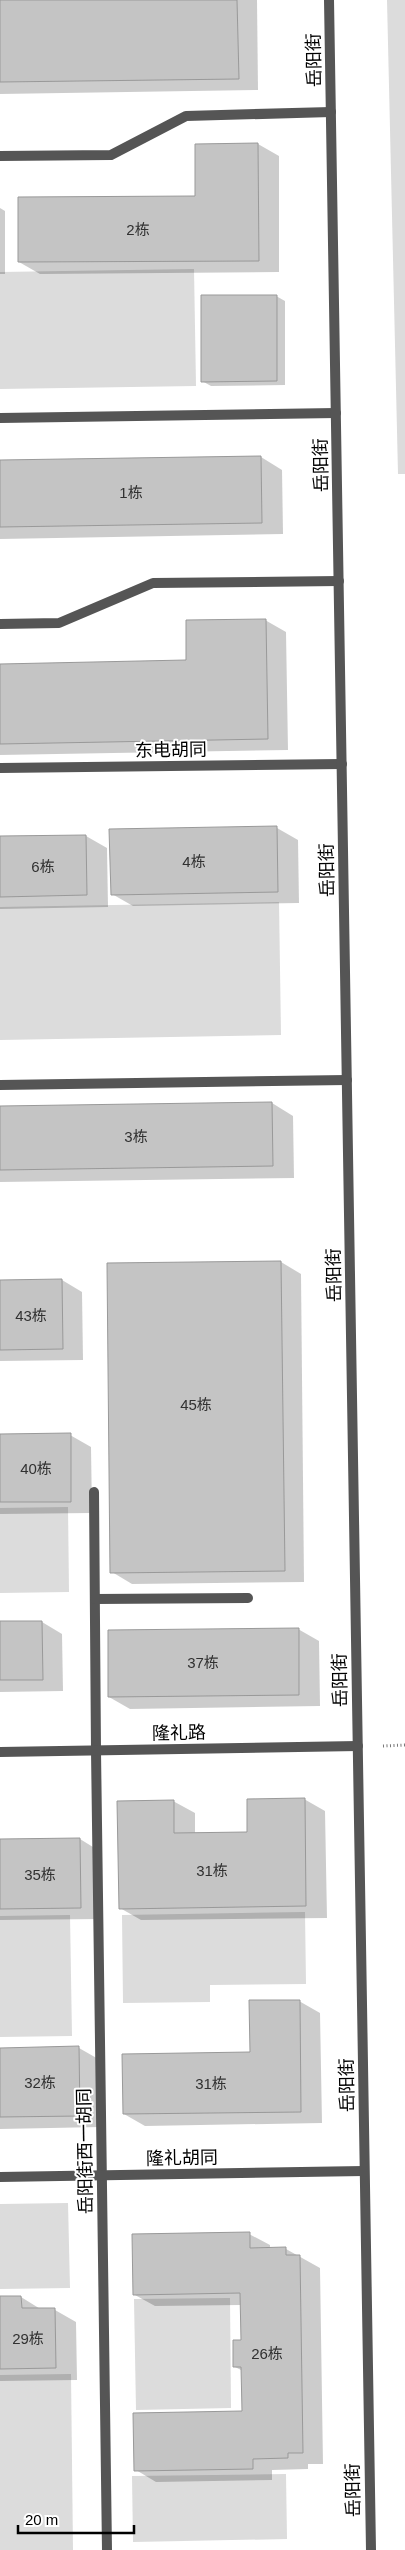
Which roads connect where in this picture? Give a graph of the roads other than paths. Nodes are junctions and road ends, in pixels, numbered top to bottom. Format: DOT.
graph roads {
  1 [pos="329,0"];
  2 [pos="331,112"];
  3 [pos="0,156"];
  4 [pos="336,413"];
  5 [pos="0,418"];
  6 [pos="339,581"];
  7 [pos="0,624"];
  8 [pos="342,764"];
  9 [pos="0,768"];
  10 [pos="347,1080"];
  11 [pos="0,1085"];
  12 [pos="94,1492"];
  13 [pos="248,1598"];
  14 [pos="95,1599"];
  15 [pos="358,1746"];
  16 [pos="96,1751"];
  17 [pos="0,1752"];
  18 [pos="364,2171"];
  19 [pos="102,2175"];
  20 [pos="0,2177"];
  21 [pos="107,2550"];
  22 [pos="371,2550"];
  1 -- 2 [label="street, 岳阳街"];
  2 -- 3 [label="street"];
  2 -- 4 [label="street, 岳阳街"];
  4 -- 5 [label="street"];
  4 -- 6 [label="street, 岳阳街"];
  6 -- 7 [label="street"];
  6 -- 8 [label="street, 岳阳街"];
  8 -- 9 [label="street, 东电胡同"];
  8 -- 10 [label="street, 岳阳街"];
  10 -- 11 [label="street"];
  10 -- 15 [label="street, 岳阳街"];
  12 -- 14 [label="street, 岳阳街西一胡同"];
  13 -- 14 [label="street"];
  14 -- 16 [label="street, 岳阳街西一胡同"];
  15 -- 16 [label="street, 隆礼路"];
  15 -- 18 [label="street, 岳阳街"];
  16 -- 17 [label="street, 隆礼路"];
  16 -- 19 [label="street, 岳阳街西一胡同"];
  18 -- 19 [label="street, 隆礼胡同"];
  18 -- 22 [label="street, 岳阳街"];
  19 -- 20 [label="street, 隆礼胡同"];
  19 -- 21 [label="street, 岳阳街西一胡同"];
}
